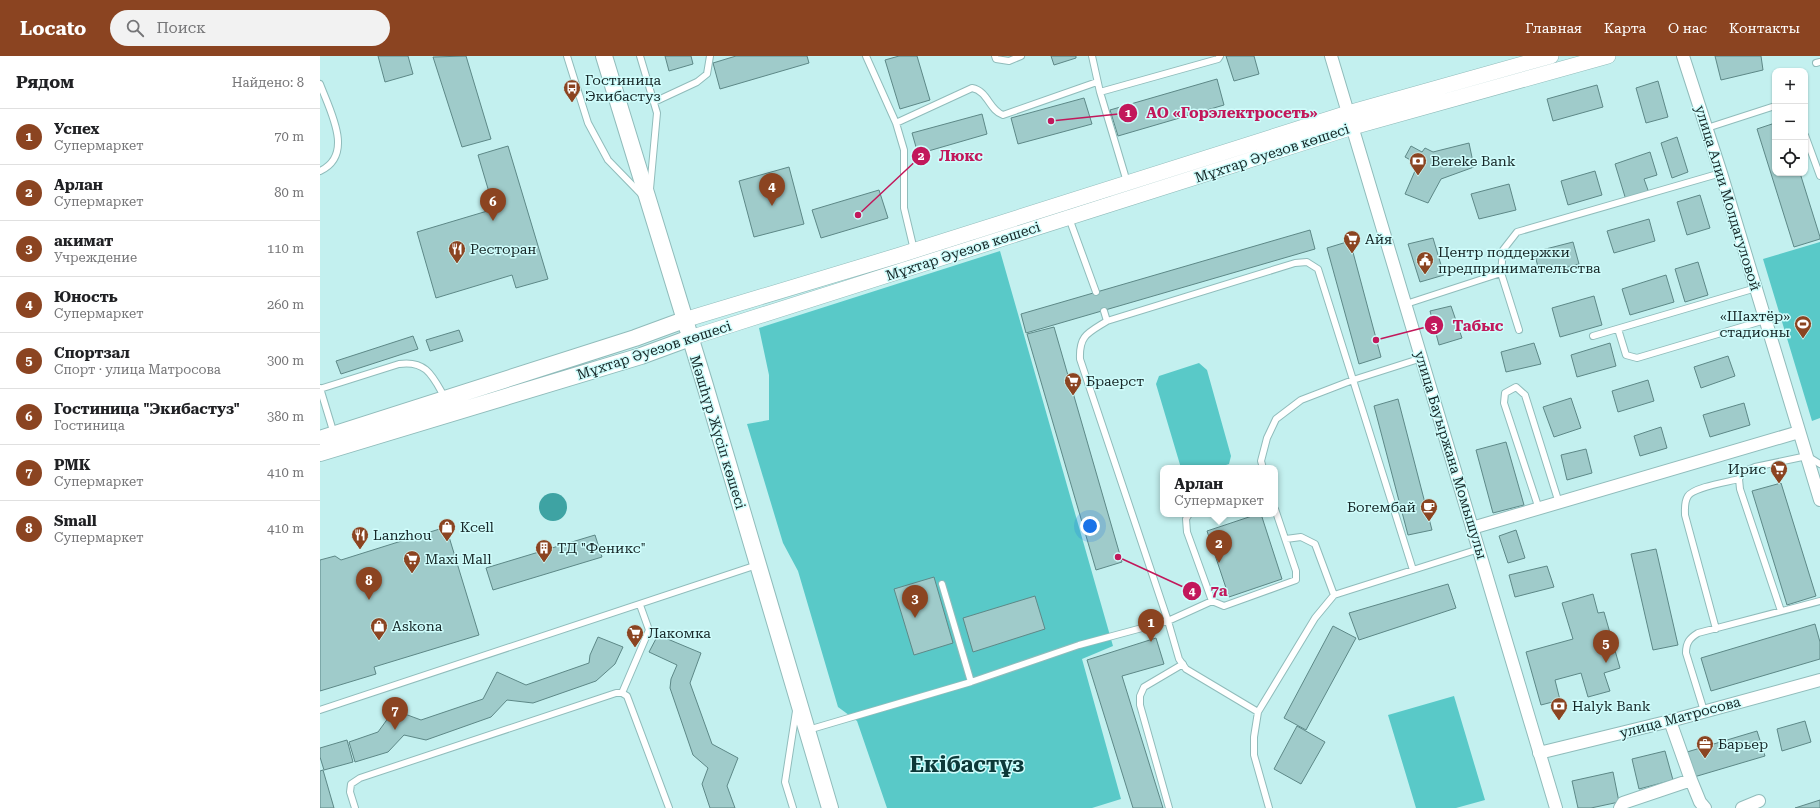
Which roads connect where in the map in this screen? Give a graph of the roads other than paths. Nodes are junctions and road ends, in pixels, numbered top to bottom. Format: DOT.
graph roads {
  1 [pos="567,56"];
  2 [pos="604,56"];
  3 [pos="640,56"];
  4 [pos="710,56"];
  5 [pos="866,56"];
  6 [pos="994,56"];
  7 [pos="1021,56"];
  8 [pos="1092,56"];
  9 [pos="1220,56"];
  10 [pos="1331,56"];
  11 [pos="1551,56"];
  12 [pos="1608,56"];
  13 [pos="1683,56"];
  14 [pos="1097,82"];
  15 [pos="320,84"];
  16 [pos="1100,92"];
  17 [pos="654,102"];
  18 [pos="1772,107"];
  19 [pos="1350,120"];
  20 [pos="896,123"];
  21 [pos="1707,128"];
  22 [pos="1807,140"];
  23 [pos="320,171"];
  24 [pos="1721,173"];
  25 [pos="1820,176"];
  26 [pos="1129,190"];
  27 [pos="648,202"];
  28 [pos="1065,210"];
  29 [pos="914,250"];
  30 [pos="1501,273"];
  31 [pos="1756,288"];
  32 [pos="1096,292"];
  33 [pos="1406,304"];
  34 [pos="1104,311"];
  35 [pos="684,320"];
  36 [pos="1765,320"];
  37 [pos="1107,321"];
  38 [pos="1618,329"];
  39 [pos="1519,330"];
  40 [pos="1593,336"];
  41 [pos="690,338"];
  42 [pos="1422,358"];
  43 [pos="1353,380"];
  44 [pos="320,388"];
  45 [pos="446,399"];
  46 [pos="1799,432"];
  47 [pos="331,440"];
  48 [pos="320,453"];
  49 [pos="1806,456"];
  50 [pos="1820,464"];
  51 [pos="1262,465"];
  52 [pos="1739,479"];
  53 [pos="1819,495"];
  54 [pos="1559,503"];
  55 [pos="1539,509"];
  56 [pos="1187,517"];
  57 [pos="1278,517"];
  58 [pos="1472,528"];
  59 [pos="1286,539"];
  60 [pos="1479,549"];
  61 [pos="758,565"];
  62 [pos="1413,570"];
  63 [pos="942,584"];
  64 [pos="1334,595"];
  65 [pos="1212,601"];
  66 [pos="1820,601"];
  67 [pos="640,605"];
  68 [pos="1781,611"];
  69 [pos="1168,621"];
  70 [pos="1716,629"];
  71 [pos="1183,664"];
  72 [pos="1820,680"];
  73 [pos="971,682"];
  74 [pos="622,693"];
  75 [pos="798,700"];
  76 [pos="320,710"];
  77 [pos="1704,711"];
  78 [pos="1258,712"];
  79 [pos="1670,721"];
  80 [pos="807,730"];
  81 [pos="1539,753"];
  82 [pos="1691,780"];
  83 [pos="1759,801"];
  84 [pos="355,808"];
  85 [pos="669,808"];
  86 [pos="793,808"];
  87 [pos="830,808"];
  88 [pos="1169,808"];
  89 [pos="1269,808"];
  90 [pos="1556,808"];
  91 [pos="1620,808"];
  92 [pos="1705,808"];
  93 [pos="1742,808"];
  1 -- 27 [label="lane"];
  2 -- 27 [label="main road, Мәшһүр Жүсіп көшесі"];
  3 -- 17 [label="lane"];
  4 -- 17 [label="lane"];
  5 -- 20 [label="lane"];
  6 -- 7 [label="lane"];
  8 -- 14 [label="lane"];
  9 -- 16 [label="lane"];
  10 -- 19 [label="street, улица Бауыржана Момышулы"];
  11 -- 19 [label="street, Мұхтар Әуезов көшесі"];
  12 -- 19 [label="street, Мұхтар Әуезов көшесі"];
  13 -- 21 [label="street, улица Алии Молдагуловой"];
  14 -- 16 [label="lane"];
  14 -- 20 [label="lane"];
  15 -- 23 [label="lane"];
  16 -- 26 [label="lane"];
  17 -- 27 [label="lane"];
  18 -- 21 [label="lane"];
  19 -- 26 [label="street, Мұхтар Әуезов көшесі"];
  19 -- 33 [label="street, улица Бауыржана Момышулы"];
  20 -- 29 [label="lane"];
  21 -- 24 [label="street, улица Алии Молдагуловой"];
  22 -- 25 [label="lane"];
  24 -- 30 [label="lane"];
  24 -- 31 [label="street, улица Алии Молдагуловой"];
  26 -- 28 [label="street, Мұхтар Әуезов көшесі"];
  27 -- 35 [label="main road, Мәшһүр Жүсіп көшесі"];
  28 -- 29 [label="street, Мұхтар Әуезов көшесі"];
  28 -- 32 [label="lane"];
  28 -- 41 [label="street, Мұхтар Әуезов көшесі"];
  29 -- 35 [label="street, Мұхтар Әуезов көшесі"];
  30 -- 33 [label="lane"];
  30 -- 39 [label="lane"];
  31 -- 36 [label="street, улица Алии Молдагуловой"];
  31 -- 38 [label="lane"];
  33 -- 42 [label="street, улица Бауыржана Момышулы"];
  34 -- 37 [label="lane"];
  35 -- 41 [label="main road, Мәшһүр Жүсіп көшесі"];
  35 -- 45 [label="main road, Мұхтар Әуезов көшесі"];
  36 -- 38 [label="lane"];
  36 -- 46 [label="street, улица Алии Молдагуловой"];
  37 -- 43 [label="lane"];
  37 -- 69 [label="lane"];
  38 -- 40 [label="lane"];
  41 -- 47 [label="main road, Мұхтар Әуезов көшесі"];
  41 -- 61 [label="main road, Мәшһүр Жүсіп көшесі"];
  42 -- 43 [label="lane"];
  42 -- 58 [label="street, улица Бауыржана Момышулы"];
  43 -- 51 [label="lane"];
  43 -- 62 [label="lane"];
  44 -- 45 [label="lane"];
  44 -- 47 [label="lane"];
  45 -- 47 [label="main road, Мұхтар Әуезов көшесі"];
  46 -- 49 [label="street, улица Алии Молдагуловой"];
  46 -- 54 [label="street"];
  47 -- 48 [label="main road, Мұхтар Әуезов көшесі"];
  49 -- 50 [label="lane"];
  49 -- 52 [label="lane"];
  49 -- 53 [label="street, улица Алии Молдагуловой"];
  52 -- 68 [label="lane"];
  52 -- 70 [label="lane"];
  54 -- 55 [label="street"];
  54 -- 55 [label="lane"];
  55 -- 58 [label="street"];
  56 -- 65 [label="lane"];
  57 -- 59 [label="lane"];
  58 -- 60 [label="street, улица Бауыржана Момышулы"];
  59 -- 64 [label="lane"];
  59 -- 65 [label="lane"];
  60 -- 62 [label="lane"];
  60 -- 81 [label="street, улица Бауыржана Момышулы"];
  61 -- 67 [label="lane"];
  61 -- 75 [label="main road, Мәшһүр Жүсіп көшесі"];
  62 -- 64 [label="lane"];
  63 -- 73 [label="lane"];
  64 -- 78 [label="lane"];
  65 -- 69 [label="lane"];
  66 -- 68 [label="lane"];
  67 -- 74 [label="lane"];
  67 -- 76 [label="lane"];
  68 -- 70 [label="lane"];
  69 -- 71 [label="lane"];
  69 -- 73 [label="lane"];
  70 -- 77 [label="lane"];
  71 -- 78 [label="lane"];
  71 -- 88 [label="lane"];
  72 -- 77 [label="street, улица Матросова"];
  73 -- 80 [label="lane"];
  74 -- 84 [label="lane"];
  74 -- 85 [label="lane"];
  75 -- 80 [label="main road, Мәшһүр Жүсіп көшесі"];
  75 -- 86 [label="lane"];
  77 -- 79 [label="street, улица Матросова"];
  78 -- 89 [label="lane"];
  79 -- 81 [label="street, улица Матросова"];
  79 -- 82 [label="street"];
  80 -- 87 [label="main road, Мәшһүр Жүсіп көшесі"];
  81 -- 90 [label="street, улица Бауыржана Момышулы"];
  82 -- 91 [label="street"];
  82 -- 92 [label="street"];
  83 -- 93 [label="street"];
}
